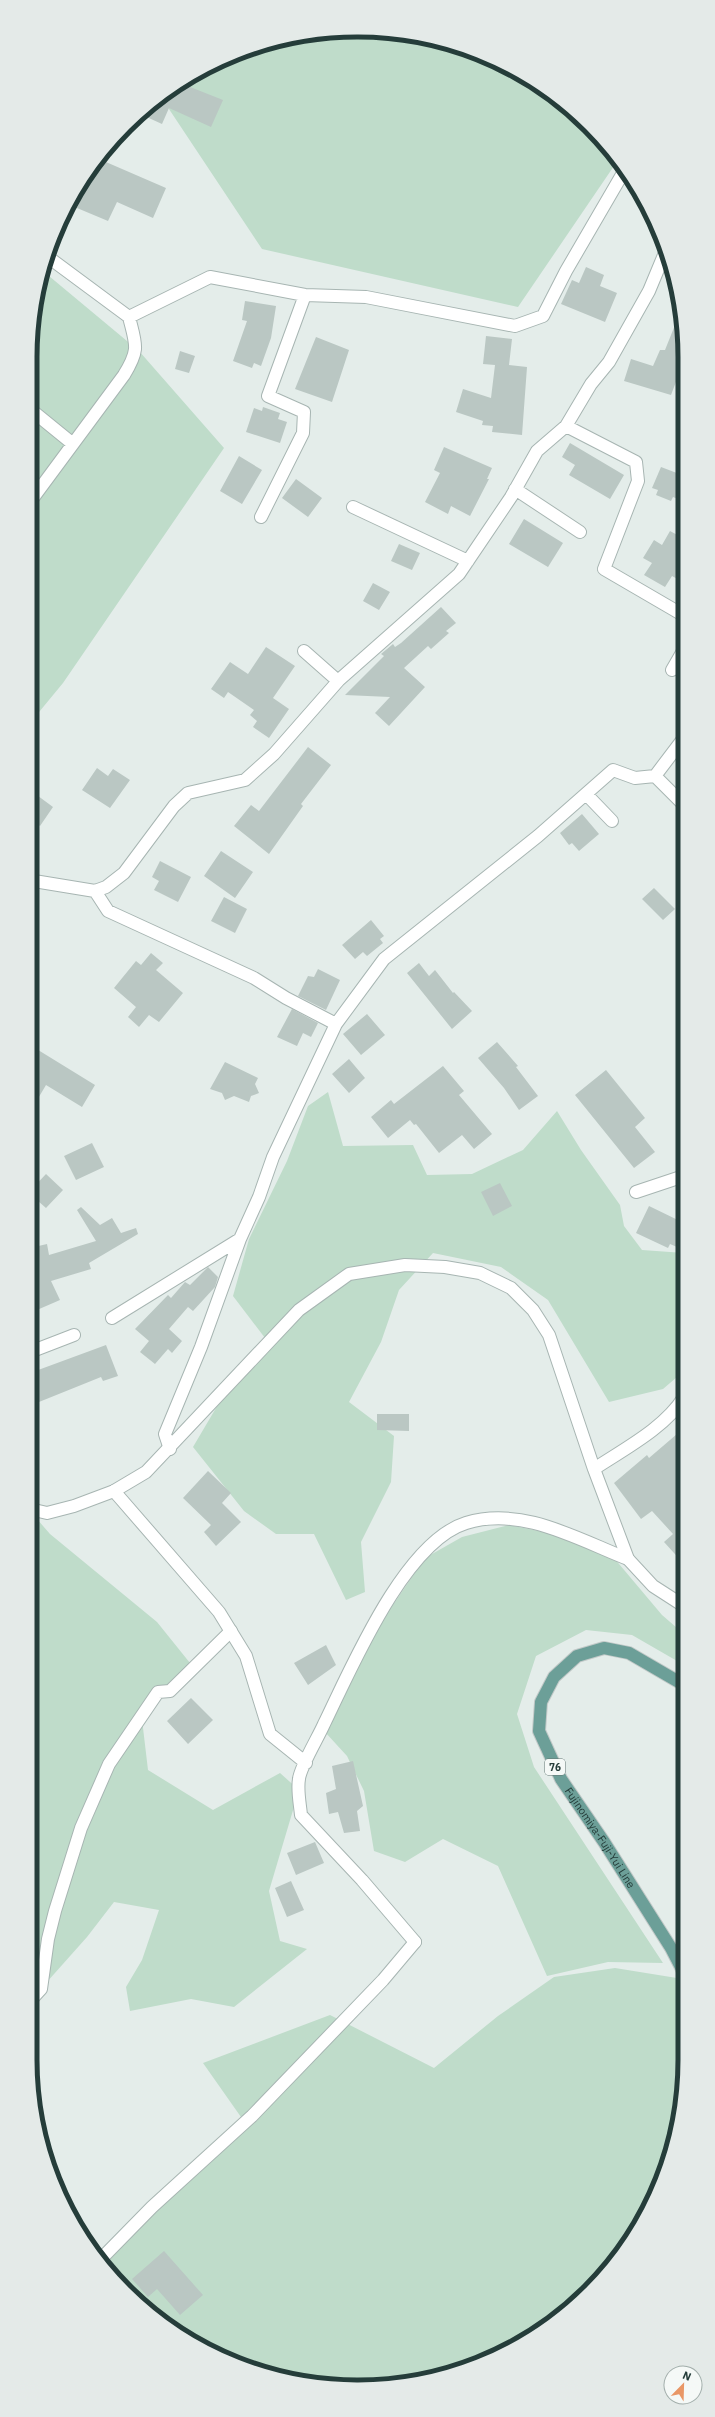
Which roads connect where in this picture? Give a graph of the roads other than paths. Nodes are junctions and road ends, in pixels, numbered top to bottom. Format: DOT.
graph roads {
  1 [pos="622,176"];
  2 [pos="52,259"];
  3 [pos="662,259"];
  4 [pos="305,295"];
  5 [pos="129,317"];
  6 [pos="37,415"];
  7 [pos="566,426"];
  8 [pos="73,444"];
  9 [pos="515,489"];
  10 [pos="37,493"];
  11 [pos="353,507"];
  12 [pos="261,517"];
  13 [pos="580,532"];
  14 [pos="468,561"];
  15 [pos="678,612"];
  16 [pos="304,651"];
  17 [pos="678,660"];
  18 [pos="672,670"];
  19 [pos="338,681"];
  20 [pos="678,746"];
  21 [pos="655,776"];
  22 [pos="586,794"];
  23 [pos="678,799"];
  24 [pos="612,821"];
  25 [pos="37,881"];
  26 [pos="95,891"];
  27 [pos="336,1024"];
  28 [pos="678,1178"];
  29 [pos="636,1192"];
  30 [pos="240,1239"];
  31 [pos="112,1318"];
  32 [pos="74,1335"];
  33 [pos="37,1349"];
  34 [pos="678,1409"];
  35 [pos="170,1449"];
  36 [pos="594,1469"];
  37 [pos="114,1491"];
  38 [pos="37,1511"];
  39 [pos="628,1559"];
  40 [pos="678,1602"];
  41 [pos="231,1631"];
  42 [pos="678,1682"];
  43 [pos="306,1763"];
  44 [pos="678,1962"];
  45 [pos="37,1993"];
  46 [pos="104,2256"];
  1 -- 4 [label="street"];
  2 -- 5 [label="street"];
  3 -- 7 [label="street"];
  4 -- 5 [label="street"];
  4 -- 12 [label="street"];
  5 -- 8 [label="street"];
  6 -- 8 [label="street"];
  7 -- 9 [label="street"];
  7 -- 15 [label="street"];
  8 -- 10 [label="street"];
  9 -- 13 [label="street"];
  9 -- 14 [label="street"];
  11 -- 14 [label="street"];
  14 -- 19 [label="street"];
  16 -- 19 [label="street"];
  17 -- 18 [label="street"];
  19 -- 26 [label="street"];
  20 -- 21 [label="street"];
  21 -- 22 [label="street"];
  21 -- 23 [label="street"];
  22 -- 24 [label="street"];
  22 -- 27 [label="street"];
  25 -- 26 [label="street"];
  26 -- 27 [label="street"];
  27 -- 30 [label="street"];
  28 -- 29 [label="street"];
  30 -- 31 [label="street"];
  30 -- 35 [label="street"];
  32 -- 33 [label="street"];
  34 -- 36 [label="street"];
  35 -- 36 [label="street"];
  35 -- 37 [label="street"];
  36 -- 39 [label="street"];
  37 -- 38 [label="street"];
  37 -- 41 [label="street"];
  39 -- 40 [label="street"];
  39 -- 43 [label="street"];
  41 -- 43 [label="street"];
  41 -- 45 [label="street"];
  42 -- 44 [label="main road, Fujinomiya-Fuji-Yui Line / 76"];
  43 -- 46 [label="street"];
}
